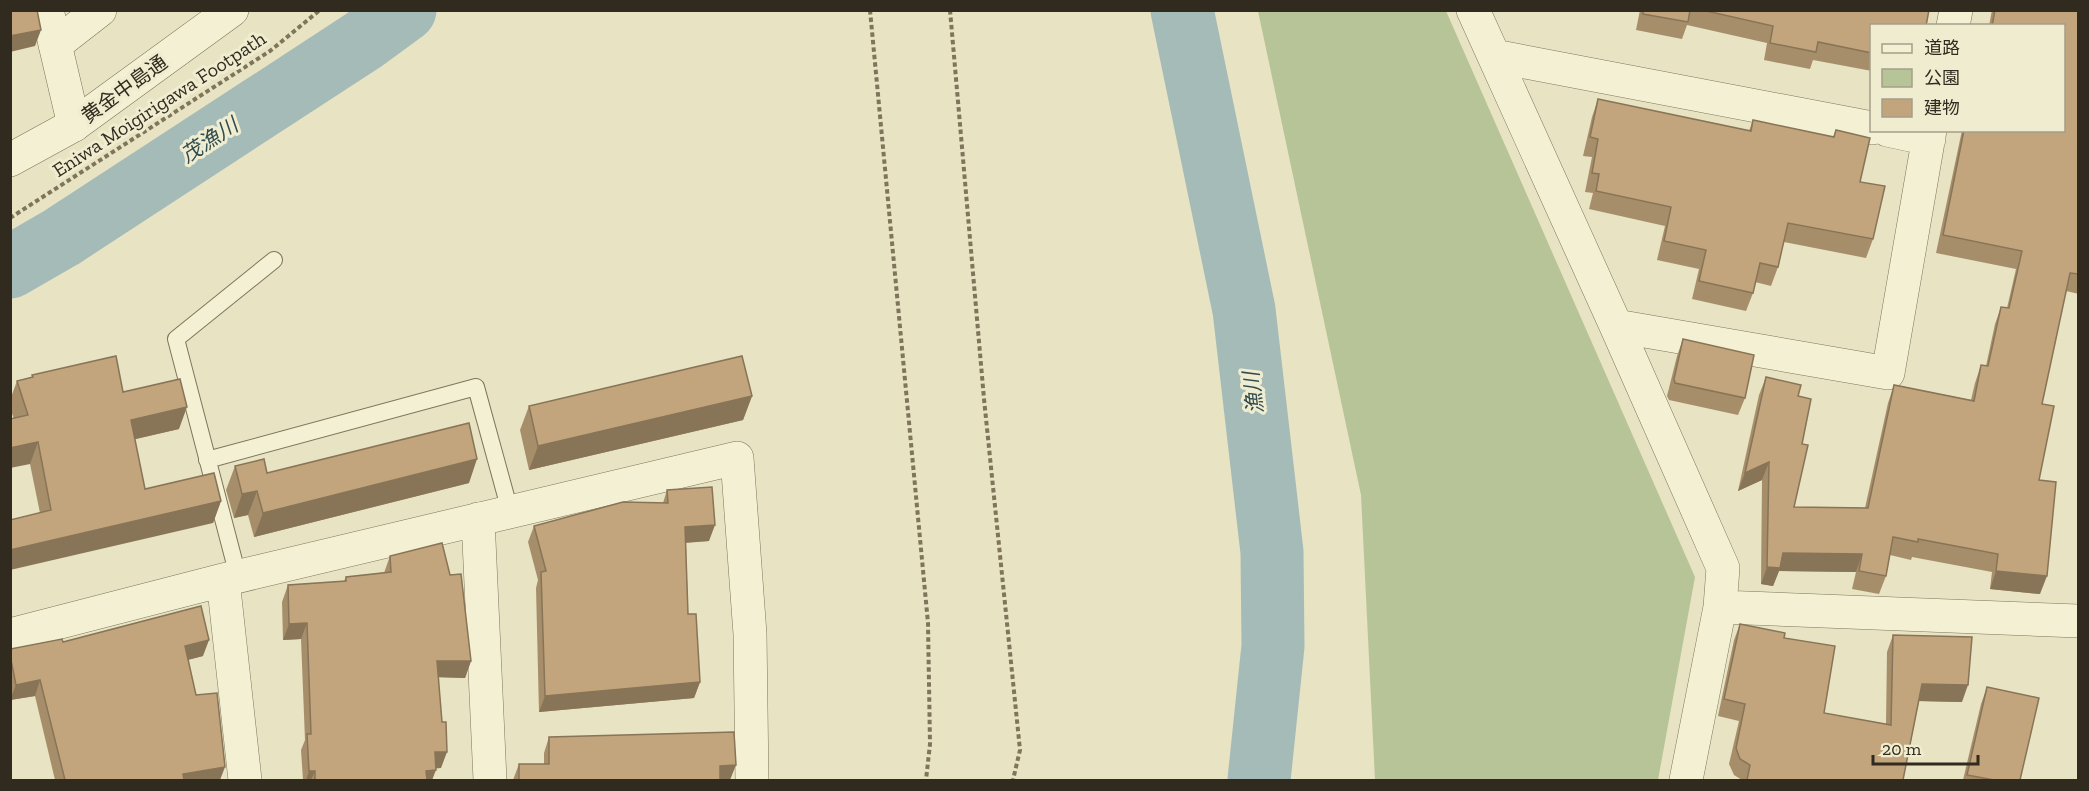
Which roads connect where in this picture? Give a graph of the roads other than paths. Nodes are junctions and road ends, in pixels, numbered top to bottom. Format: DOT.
graph roads {
  1 [pos="47,10"];
  2 [pos="100,10"];
  3 [pos="232,10"];
  4 [pos="1473,10"];
  5 [pos="55,45"];
  6 [pos="1494,56"];
  7 [pos="74,125"];
  8 [pos="1870,128"];
  9 [pos="1908,132"];
  10 [pos="1929,134"];
  11 [pos="10,160"];
  12 [pos="274,260"];
  13 [pos="1617,326"];
  14 [pos="207,460"];
  15 [pos="510,511"];
  16 [pos="478,519"];
  17 [pos="231,578"];
  18 [pos="1720,607"];
  19 [pos="2079,621"];
  20 [pos="10,635"];
  21 [pos="245,780"];
  22 [pos="490,780"];
  23 [pos="752,780"];
  24 [pos="1686,780"];
  1 -- 5 [label="street"];
  2 -- 5 [label="street"];
  3 -- 7 [label="street, 黄金中島通"];
  4 -- 6 [label="street"];
  5 -- 7 [label="street"];
  6 -- 8 [label="street"];
  6 -- 13 [label="street"];
  7 -- 11 [label="street, 黄金中島通"];
  9 -- 10 [label="street"];
  10 -- 13 [label="street"];
  12 -- 14 [label="lane"];
  13 -- 18 [label="street"];
  14 -- 15 [label="lane"];
  14 -- 17 [label="lane"];
  15 -- 16 [label="street"];
  15 -- 23 [label="street"];
  16 -- 17 [label="street"];
  16 -- 22 [label="street"];
  17 -- 20 [label="street"];
  17 -- 21 [label="street"];
  18 -- 19 [label="street"];
  18 -- 24 [label="street"];
}
